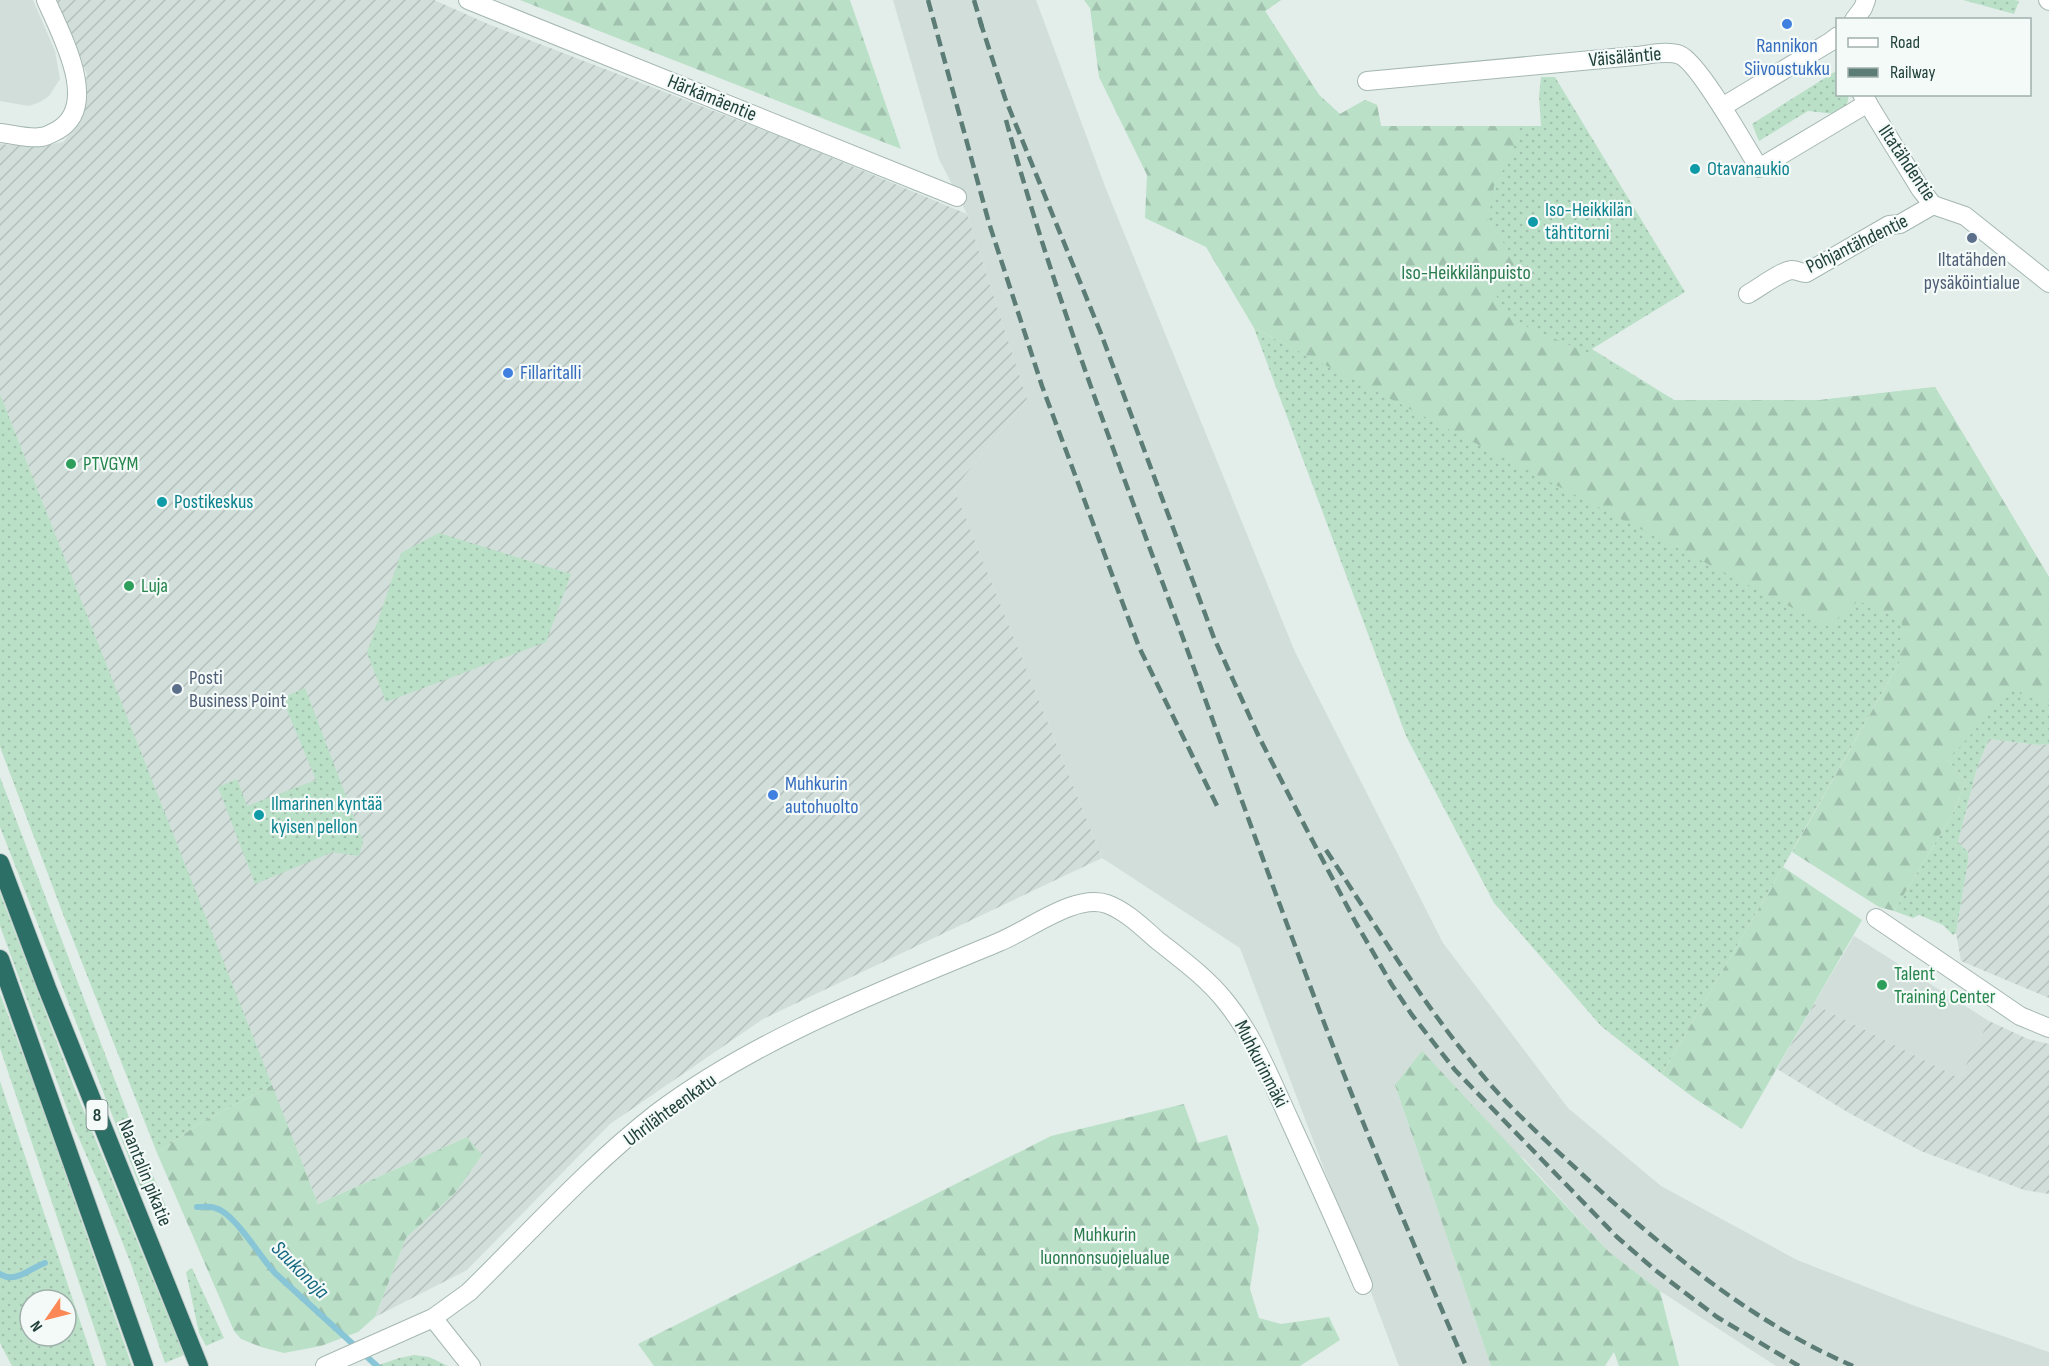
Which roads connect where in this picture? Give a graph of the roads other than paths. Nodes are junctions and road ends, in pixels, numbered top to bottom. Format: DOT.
graph roads {
  1 [pos="46,0"];
  2 [pos="468,0"];
  3 [pos="1866,0"];
  4 [pos="1856,18"];
  5 [pos="1835,44"];
  6 [pos="1367,81"];
  7 [pos="1865,99"];
  8 [pos="1722,108"];
  9 [pos="0,132"];
  10 [pos="957,197"];
  11 [pos="1933,205"];
  12 [pos="2049,283"];
  13 [pos="1748,294"];
  14 [pos="0,863"];
  15 [pos="1055,914"];
  16 [pos="1876,918"];
  17 [pos="0,960"];
  18 [pos="2049,1028"];
  19 [pos="1363,1285"];
  20 [pos="434,1318"];
  21 [pos="144,1366"];
  22 [pos="199,1366"];
  23 [pos="325,1366"];
  24 [pos="471,1366"];
  1 -- 9 [label="street"];
  2 -- 10 [label="street, Härkämäentie"];
  3 -- 4 [label="street"];
  5 -- 8 [label="street"];
  6 -- 8 [label="street, Väisäläntie"];
  7 -- 8 [label="street"];
  7 -- 11 [label="street, Iltatähdentie"];
  11 -- 12 [label="street, Iltatähdentie"];
  11 -- 13 [label="street, Pohjantähdentie"];
  14 -- 22 [label="highway, Naantalin pikatie / 8"];
  15 -- 19 [label="street, Muhkurinmäki"];
  15 -- 20 [label="street, Uhrilähteenkatu"];
  16 -- 18 [label="street"];
  17 -- 21 [label="highway, 8"];
  20 -- 23 [label="street, Uhrilähteenkatu"];
  20 -- 24 [label="street"];
}
